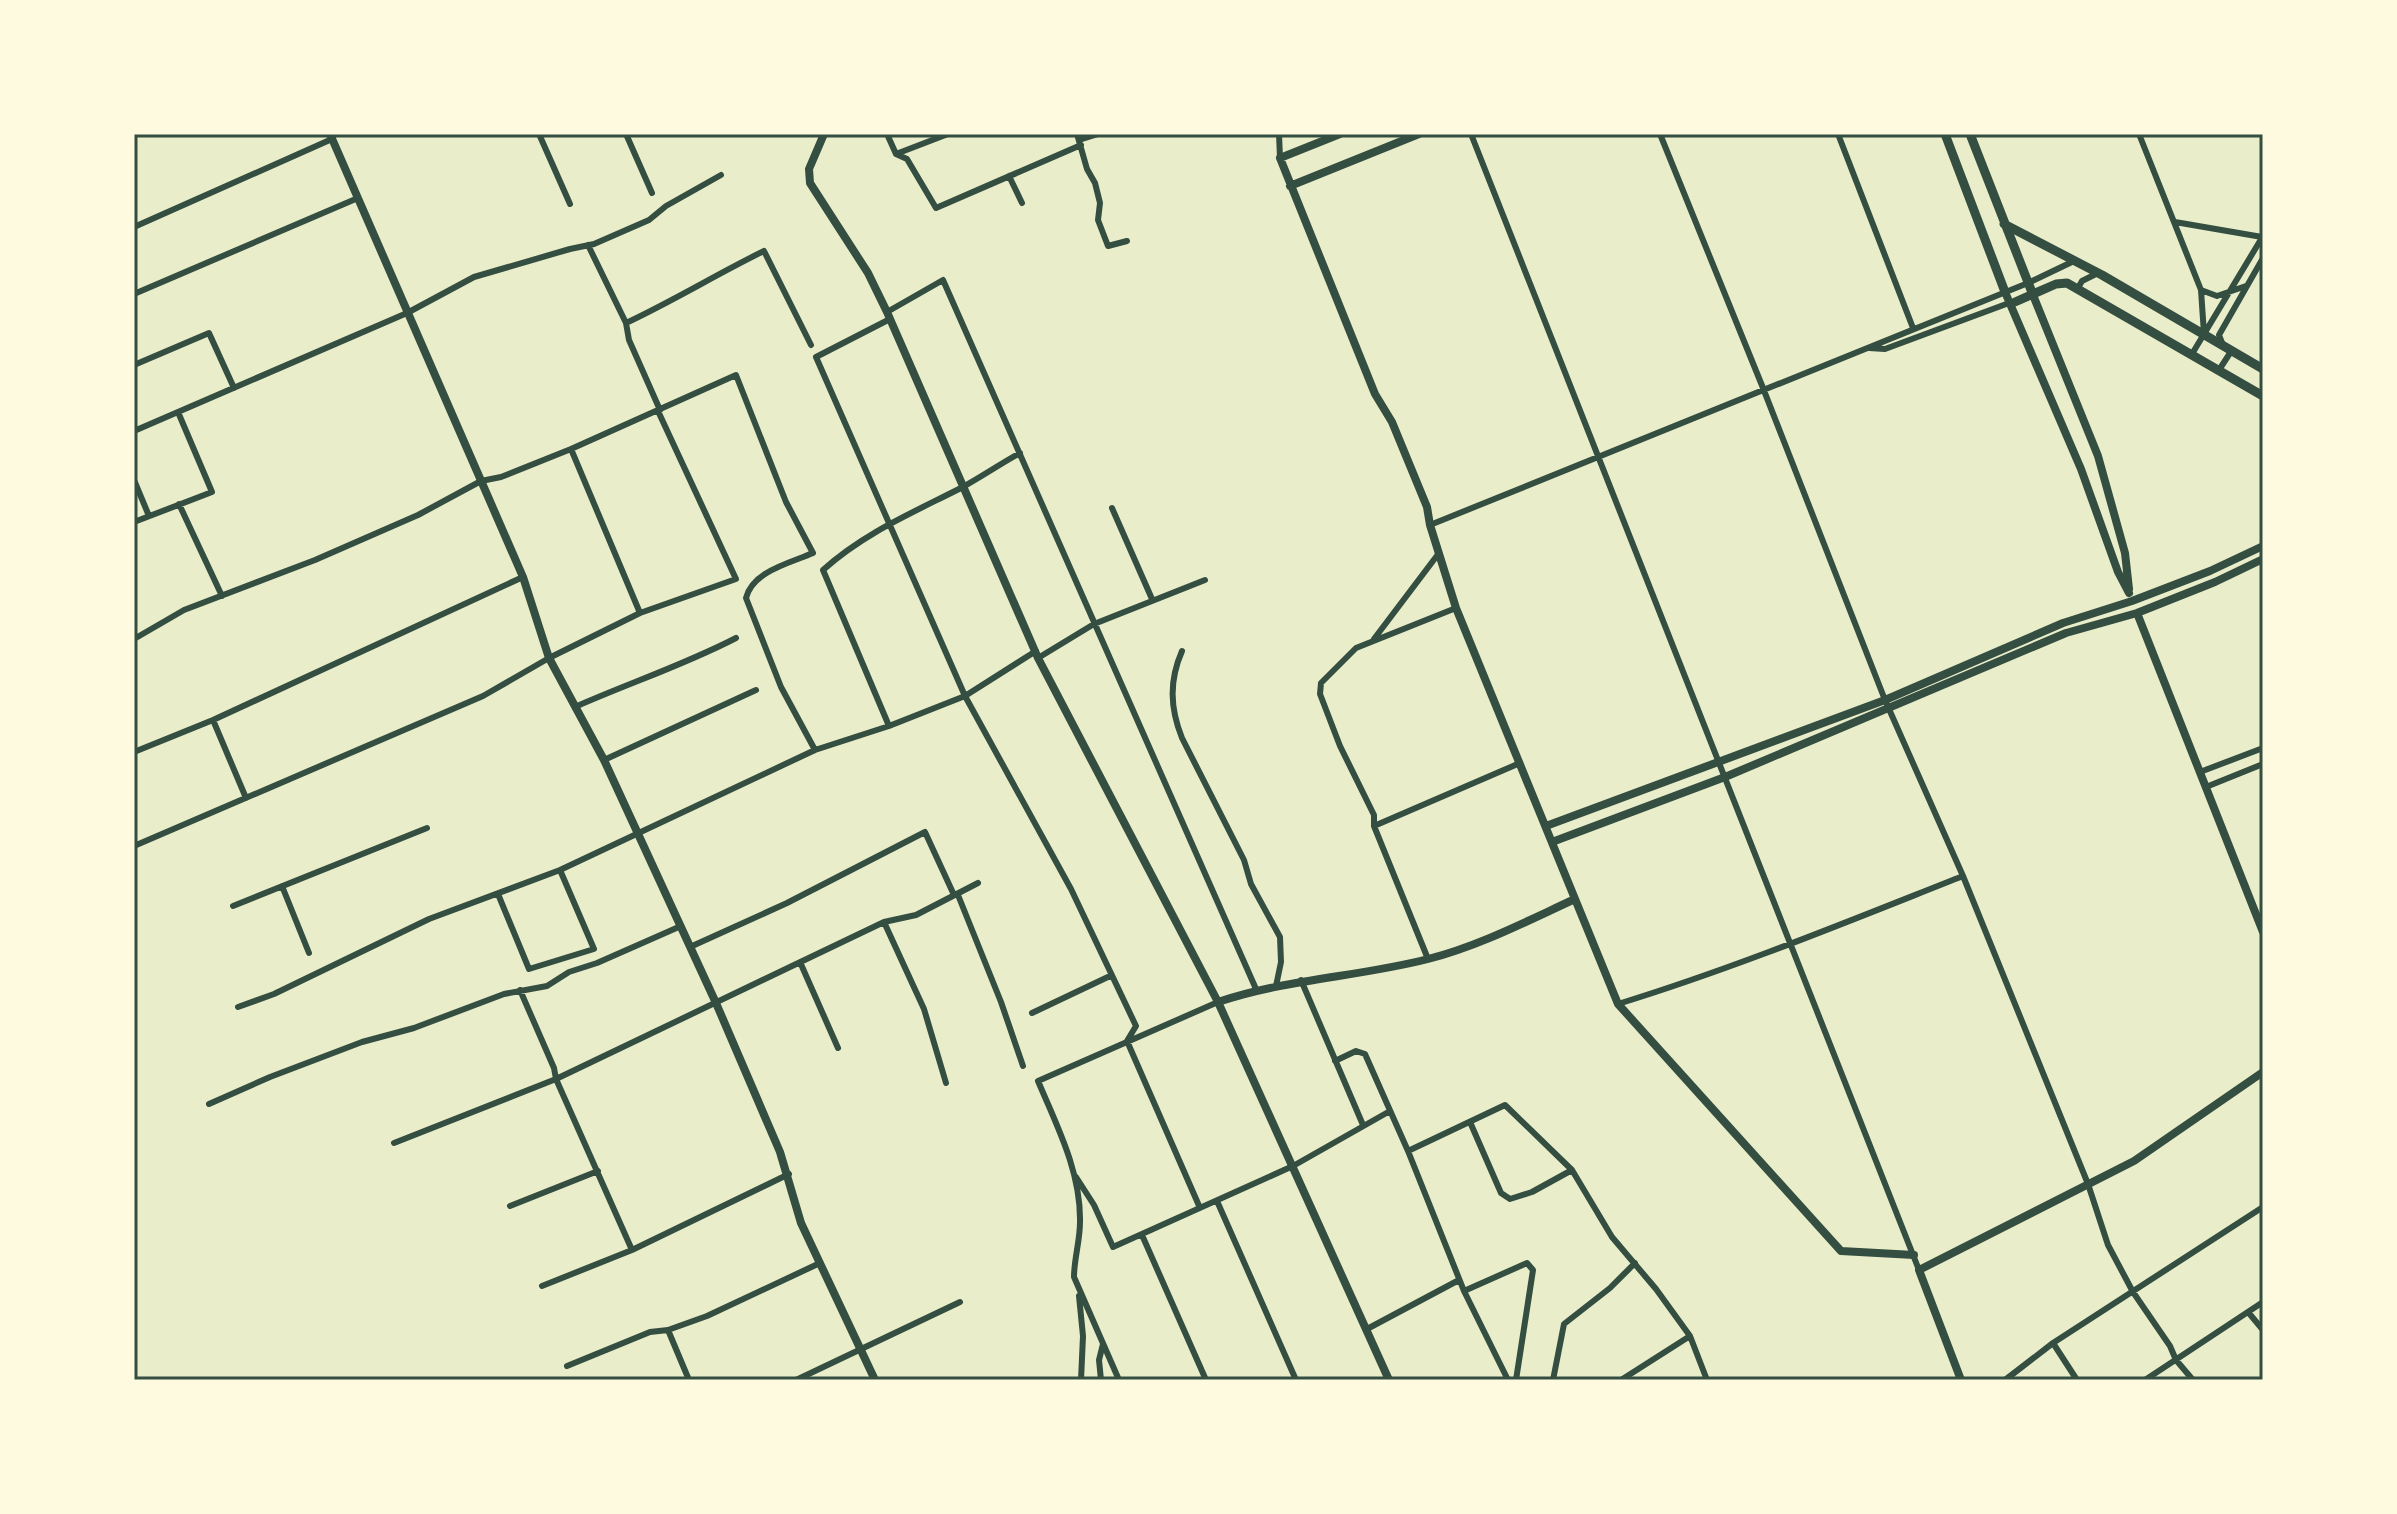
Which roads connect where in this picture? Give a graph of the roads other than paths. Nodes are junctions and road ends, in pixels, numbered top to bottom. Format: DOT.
graph roads {
  1 [pos="539,134"];
  2 [pos="626,134"];
  3 [pos="824,134"];
  4 [pos="887,134"];
  5 [pos="948,134"];
  6 [pos="1098,134"];
  7 [pos="1279,134"];
  8 [pos="1340,134"];
  9 [pos="1419,134"];
  10 [pos="1471,134"];
  11 [pos="1838,134"];
  12 [pos="1945,134"];
  13 [pos="1970,134"];
  14 [pos="2139,134"];
  15 [pos="332,136"];
  16 [pos="1662,136"];
  17 [pos="1079,140"];
  18 [pos="896,154"];
  19 [pos="1280,158"];
  20 [pos="721,175"];
  21 [pos="1009,176"];
  22 [pos="1290,186"];
  23 [pos="652,193"];
  24 [pos="358,198"];
  25 [pos="1022,203"];
  26 [pos="570,204"];
  27 [pos="2175,222"];
  28 [pos="2004,224"];
  29 [pos="134,227"];
  30 [pos="2262,236"];
  31 [pos="1127,241"];
  32 [pos="588,245"];
  33 [pos="2263,258"];
  34 [pos="2076,260"];
  35 [pos="2098,273"];
  36 [pos="2028,283"];
  37 [pos="2248,285"];
  38 [pos="2078,288"];
  39 [pos="2201,290"];
  40 [pos="2005,292"];
  41 [pos="2230,293"];
  42 [pos="134,294"];
  43 [pos="2033,295"];
  44 [pos="2012,302"];
  45 [pos="407,313"];
  46 [pos="888,315"];
  47 [pos="626,323"];
  48 [pos="1913,328"];
  49 [pos="2204,335"];
  50 [pos="811,345"];
  51 [pos="1865,347"];
  52 [pos="2227,348"];
  53 [pos="2192,354"];
  54 [pos="134,365"];
  55 [pos="2263,369"];
  56 [pos="2219,370"];
  57 [pos="234,388"];
  58 [pos="1763,388"];
  59 [pos="2263,396"];
  60 [pos="659,411"];
  61 [pos="178,412"];
  62 [pos="134,431"];
  63 [pos="571,449"];
  64 [pos="1020,453"];
  65 [pos="1598,455"];
  66 [pos="134,480"];
  67 [pos="481,481"];
  68 [pos="963,487"];
  69 [pos="179,504"];
  70 [pos="1112,508"];
  71 [pos="149,516"];
  72 [pos="134,522"];
  73 [pos="887,523"];
  74 [pos="1430,525"];
  75 [pos="2263,546"];
  76 [pos="1439,553"];
  77 [pos="2263,559"];
  78 [pos="523,577"];
  79 [pos="1205,580"];
  80 [pos="222,596"];
  81 [pos="2130,597"];
  82 [pos="1152,599"];
  83 [pos="1456,608"];
  84 [pos="640,613"];
  85 [pos="2137,613"];
  86 [pos="1094,624"];
  87 [pos="736,638"];
  88 [pos="134,639"];
  89 [pos="1372,642"];
  90 [pos="1182,651"];
  91 [pos="1037,655"];
  92 [pos="549,658"];
  93 [pos="756,690"];
  94 [pos="965,696"];
  95 [pos="1885,700"];
  96 [pos="575,707"];
  97 [pos="1890,710"];
  98 [pos="213,720"];
  99 [pos="889,726"];
  100 [pos="2263,748"];
  101 [pos="815,750"];
  102 [pos="134,752"];
  103 [pos="604,760"];
  104 [pos="1520,763"];
  105 [pos="1720,763"];
  106 [pos="2263,764"];
  107 [pos="2200,772"];
  108 [pos="1725,777"];
  109 [pos="2206,787"];
  110 [pos="246,798"];
  111 [pos="1374,826"];
  112 [pos="1546,826"];
  113 [pos="427,828"];
  114 [pos="638,833"];
  115 [pos="1552,842"];
  116 [pos="134,846"];
  117 [pos="560,870"];
  118 [pos="1963,876"];
  119 [pos="978,883"];
  120 [pos="282,886"];
  121 [pos="498,894"];
  122 [pos="956,895"];
  123 [pos="1575,899"];
  124 [pos="233,906"];
  125 [pos="884,922"];
  126 [pos="681,926"];
  127 [pos="2263,932"];
  128 [pos="1789,945"];
  129 [pos="690,947"];
  130 [pos="309,953"];
  131 [pos="1428,959"];
  132 [pos="800,962"];
  133 [pos="1110,976"];
  134 [pos="1301,980"];
  135 [pos="1276,986"];
  136 [pos="1256,989"];
  137 [pos="520,990"];
  138 [pos="1218,1002"];
  139 [pos="716,1003"];
  140 [pos="1618,1004"];
  141 [pos="238,1007"];
  142 [pos="1032,1013"];
  143 [pos="1127,1041"];
  144 [pos="838,1048"];
  145 [pos="1335,1061"];
  146 [pos="1023,1066"];
  147 [pos="2263,1072"];
  148 [pos="556,1079"];
  149 [pos="946,1083"];
  150 [pos="209,1104"];
  151 [pos="1390,1111"];
  152 [pos="1470,1122"];
  153 [pos="1363,1125"];
  154 [pos="394,1143"];
  155 [pos="1408,1151"];
  156 [pos="1293,1166"];
  157 [pos="1572,1170"];
  158 [pos="598,1171"];
  159 [pos="1074,1173"];
  160 [pos="789,1174"];
  161 [pos="2088,1184"];
  162 [pos="1217,1201"];
  163 [pos="510,1206"];
  164 [pos="2263,1207"];
  165 [pos="1200,1208"];
  166 [pos="1142,1235"];
  167 [pos="632,1250"];
  168 [pos="1914,1255"];
  169 [pos="820,1263"];
  170 [pos="1635,1263"];
  171 [pos="1919,1270"];
  172 [pos="1459,1280"];
  173 [pos="542,1286"];
  174 [pos="1464,1291"];
  175 [pos="1079,1292"];
  176 [pos="2133,1292"];
  177 [pos="960,1302"];
  178 [pos="2263,1302"];
  179 [pos="2248,1312"];
  180 [pos="1367,1329"];
  181 [pos="668,1330"];
  182 [pos="2263,1330"];
  183 [pos="1690,1336"];
  184 [pos="1104,1343"];
  185 [pos="2053,1343"];
  186 [pos="860,1350"];
  187 [pos="2176,1360"];
  188 [pos="567,1366"];
  189 [pos="689,1380"];
  190 [pos="796,1380"];
  191 [pos="875,1380"];
  192 [pos="1081,1380"];
  193 [pos="1101,1380"];
  194 [pos="1119,1380"];
  195 [pos="1206,1380"];
  196 [pos="1296,1380"];
  197 [pos="1389,1380"];
  198 [pos="1508,1380"];
  199 [pos="1516,1380"];
  200 [pos="1553,1380"];
  201 [pos="1621,1380"];
  202 [pos="1707,1380"];
  203 [pos="1961,1380"];
  204 [pos="2005,1380"];
  205 [pos="2077,1380"];
  206 [pos="2145,1380"];
  207 [pos="2193,1380"];
  1 -- 26 [label="street"];
  2 -- 23 [label="street"];
  3 -- 46 [label="street"];
  4 -- 18 [label="street"];
  5 -- 18 [label="street"];
  6 -- 17 [label="street"];
  7 -- 19 [label="street"];
  8 -- 19 [label="street"];
  9 -- 22 [label="street"];
  10 -- 65 [label="street"];
  11 -- 48 [label="street"];
  12 -- 40 [label="main road"];
  13 -- 28 [label="main road"];
  14 -- 27 [label="street"];
  15 -- 24 [label="street"];
  15 -- 29 [label="street"];
  16 -- 58 [label="street"];
  17 -- 21 [label="street"];
  17 -- 31 [label="street"];
  18 -- 21 [label="street"];
  19 -- 22 [label="street"];
  20 -- 32 [label="street"];
  21 -- 25 [label="street"];
  22 -- 74 [label="street"];
  24 -- 42 [label="street"];
  24 -- 45 [label="street"];
  27 -- 30 [label="street"];
  27 -- 39 [label="street"];
  28 -- 34 [label="main road"];
  28 -- 36 [label="main road"];
  30 -- 41 [label="street"];
  32 -- 45 [label="street"];
  32 -- 47 [label="street"];
  33 -- 37 [label="street"];
  34 -- 35 [label="main road"];
  34 -- 36 [label="street"];
  35 -- 38 [label="street"];
  35 -- 49 [label="main road"];
  36 -- 40 [label="street"];
  36 -- 43 [label="main road"];
  37 -- 41 [label="street"];
  37 -- 52 [label="street"];
  38 -- 43 [label="main road"];
  38 -- 53 [label="main road"];
  39 -- 41 [label="street"];
  39 -- 49 [label="street"];
  40 -- 44 [label="street"];
  40 -- 48 [label="street"];
  41 -- 49 [label="street"];
  43 -- 44 [label="main road"];
  43 -- 81 [label="street"];
  44 -- 51 [label="street"];
  44 -- 81 [label="street"];
  45 -- 57 [label="street"];
  45 -- 67 [label="street"];
  46 -- 64 [label="street"];
  46 -- 68 [label="street"];
  46 -- 73 [label="street"];
  47 -- 50 [label="street"];
  47 -- 60 [label="street"];
  48 -- 51 [label="street"];
  49 -- 52 [label="main road"];
  49 -- 53 [label="street"];
  51 -- 58 [label="street"];
  52 -- 55 [label="main road"];
  52 -- 56 [label="street"];
  53 -- 56 [label="main road"];
  54 -- 57 [label="street"];
  56 -- 59 [label="main road"];
  57 -- 61 [label="street"];
  58 -- 65 [label="street"];
  58 -- 95 [label="street"];
  60 -- 63 [label="street"];
  60 -- 84 [label="street"];
  60 -- 101 [label="street"];
  61 -- 62 [label="street"];
  61 -- 69 [label="street"];
  63 -- 67 [label="street"];
  63 -- 84 [label="street"];
  64 -- 68 [label="street"];
  64 -- 86 [label="street"];
  65 -- 74 [label="street"];
  65 -- 105 [label="street"];
  66 -- 71 [label="street"];
  67 -- 78 [label="street"];
  67 -- 80 [label="street"];
  68 -- 73 [label="street"];
  68 -- 91 [label="street"];
  69 -- 71 [label="street"];
  69 -- 80 [label="street"];
  70 -- 82 [label="street"];
  71 -- 72 [label="street"];
  73 -- 94 [label="street"];
  73 -- 99 [label="street"];
  74 -- 76 [label="street"];
  75 -- 81 [label="street"];
  76 -- 83 [label="street"];
  76 -- 89 [label="street"];
  77 -- 85 [label="street"];
  78 -- 92 [label="street"];
  78 -- 98 [label="street"];
  79 -- 82 [label="street"];
  80 -- 88 [label="street"];
  81 -- 85 [label="street"];
  81 -- 95 [label="street"];
  82 -- 86 [label="street"];
  83 -- 89 [label="street"];
  83 -- 104 [label="street"];
  84 -- 92 [label="street"];
  85 -- 97 [label="street"];
  85 -- 107 [label="street"];
  86 -- 91 [label="street"];
  86 -- 136 [label="street"];
  87 -- 96 [label="street"];
  89 -- 111 [label="street"];
  90 -- 135 [label="street"];
  91 -- 94 [label="street"];
  91 -- 138 [label="street"];
  92 -- 96 [label="street"];
  92 -- 110 [label="street"];
  93 -- 103 [label="street"];
  94 -- 99 [label="street"];
  94 -- 133 [label="street"];
  95 -- 97 [label="street"];
  95 -- 105 [label="street"];
  96 -- 103 [label="street"];
  97 -- 108 [label="street"];
  97 -- 118 [label="street"];
  98 -- 102 [label="street"];
  98 -- 110 [label="street"];
  99 -- 101 [label="street"];
  100 -- 107 [label="street"];
  101 -- 114 [label="street"];
  103 -- 114 [label="street"];
  104 -- 111 [label="street"];
  104 -- 112 [label="street"];
  105 -- 108 [label="street"];
  105 -- 112 [label="street"];
  106 -- 109 [label="street"];
  107 -- 109 [label="street"];
  108 -- 115 [label="street"];
  108 -- 128 [label="street"];
  109 -- 127 [label="street"];
  110 -- 116 [label="street"];
  111 -- 131 [label="street"];
  112 -- 115 [label="street"];
  113 -- 120 [label="street"];
  114 -- 117 [label="street"];
  114 -- 126 [label="street"];
  115 -- 123 [label="street"];
  117 -- 121 [label="street"];
  117 -- 121 [label="street"];
  118 -- 128 [label="street"];
  118 -- 161 [label="street"];
  119 -- 122 [label="street"];
  120 -- 124 [label="street"];
  120 -- 130 [label="street"];
  121 -- 141 [label="street"];
  122 -- 125 [label="street"];
  122 -- 129 [label="street"];
  122 -- 146 [label="street"];
  123 -- 131 [label="street"];
  123 -- 140 [label="street"];
  125 -- 132 [label="street"];
  125 -- 149 [label="street"];
  126 -- 129 [label="street"];
  126 -- 137 [label="street"];
  128 -- 140 [label="street"];
  128 -- 168 [label="street"];
  129 -- 139 [label="street"];
  131 -- 134 [label="street"];
  132 -- 139 [label="street"];
  132 -- 144 [label="street"];
  133 -- 142 [label="street"];
  133 -- 143 [label="street"];
  134 -- 135 [label="street"];
  134 -- 145 [label="street"];
  135 -- 136 [label="street"];
  136 -- 138 [label="street"];
  137 -- 148 [label="street"];
  137 -- 150 [label="street"];
  138 -- 143 [label="street"];
  138 -- 156 [label="street"];
  139 -- 148 [label="street"];
  139 -- 160 [label="street"];
  140 -- 168 [label="street"];
  143 -- 159 [label="street"];
  143 -- 165 [label="street"];
  145 -- 151 [label="street"];
  145 -- 153 [label="street"];
  147 -- 161 [label="street"];
  148 -- 154 [label="street"];
  148 -- 158 [label="street"];
  151 -- 153 [label="street"];
  151 -- 155 [label="street"];
  152 -- 155 [label="street"];
  152 -- 157 [label="street"];
  152 -- 157 [label="street"];
  153 -- 156 [label="street"];
  155 -- 172 [label="street"];
  156 -- 162 [label="street"];
  156 -- 180 [label="street"];
  157 -- 170 [label="street"];
  158 -- 163 [label="street"];
  158 -- 167 [label="street"];
  159 -- 166 [label="street"];
  159 -- 175 [label="street"];
  160 -- 167 [label="street"];
  160 -- 169 [label="street"];
  161 -- 171 [label="street"];
  161 -- 176 [label="street"];
  162 -- 165 [label="street"];
  162 -- 196 [label="street"];
  164 -- 176 [label="street"];
  165 -- 166 [label="street"];
  166 -- 195 [label="street"];
  167 -- 173 [label="street"];
  168 -- 171 [label="street"];
  169 -- 181 [label="street"];
  169 -- 186 [label="street"];
  170 -- 183 [label="street"];
  170 -- 200 [label="street"];
  171 -- 203 [label="street"];
  172 -- 174 [label="street"];
  172 -- 180 [label="street"];
  174 -- 198 [label="street"];
  174 -- 199 [label="street"];
  175 -- 184 [label="street"];
  175 -- 192 [label="street"];
  176 -- 185 [label="street"];
  176 -- 187 [label="street"];
  177 -- 186 [label="street"];
  178 -- 179 [label="street"];
  179 -- 182 [label="street"];
  179 -- 187 [label="street"];
  180 -- 197 [label="street"];
  181 -- 188 [label="street"];
  181 -- 189 [label="street"];
  183 -- 201 [label="street"];
  183 -- 202 [label="street"];
  184 -- 193 [label="street"];
  184 -- 194 [label="street"];
  185 -- 204 [label="street"];
  185 -- 205 [label="street"];
  186 -- 190 [label="street"];
  186 -- 191 [label="street"];
  187 -- 206 [label="street"];
  187 -- 207 [label="street"];
}
